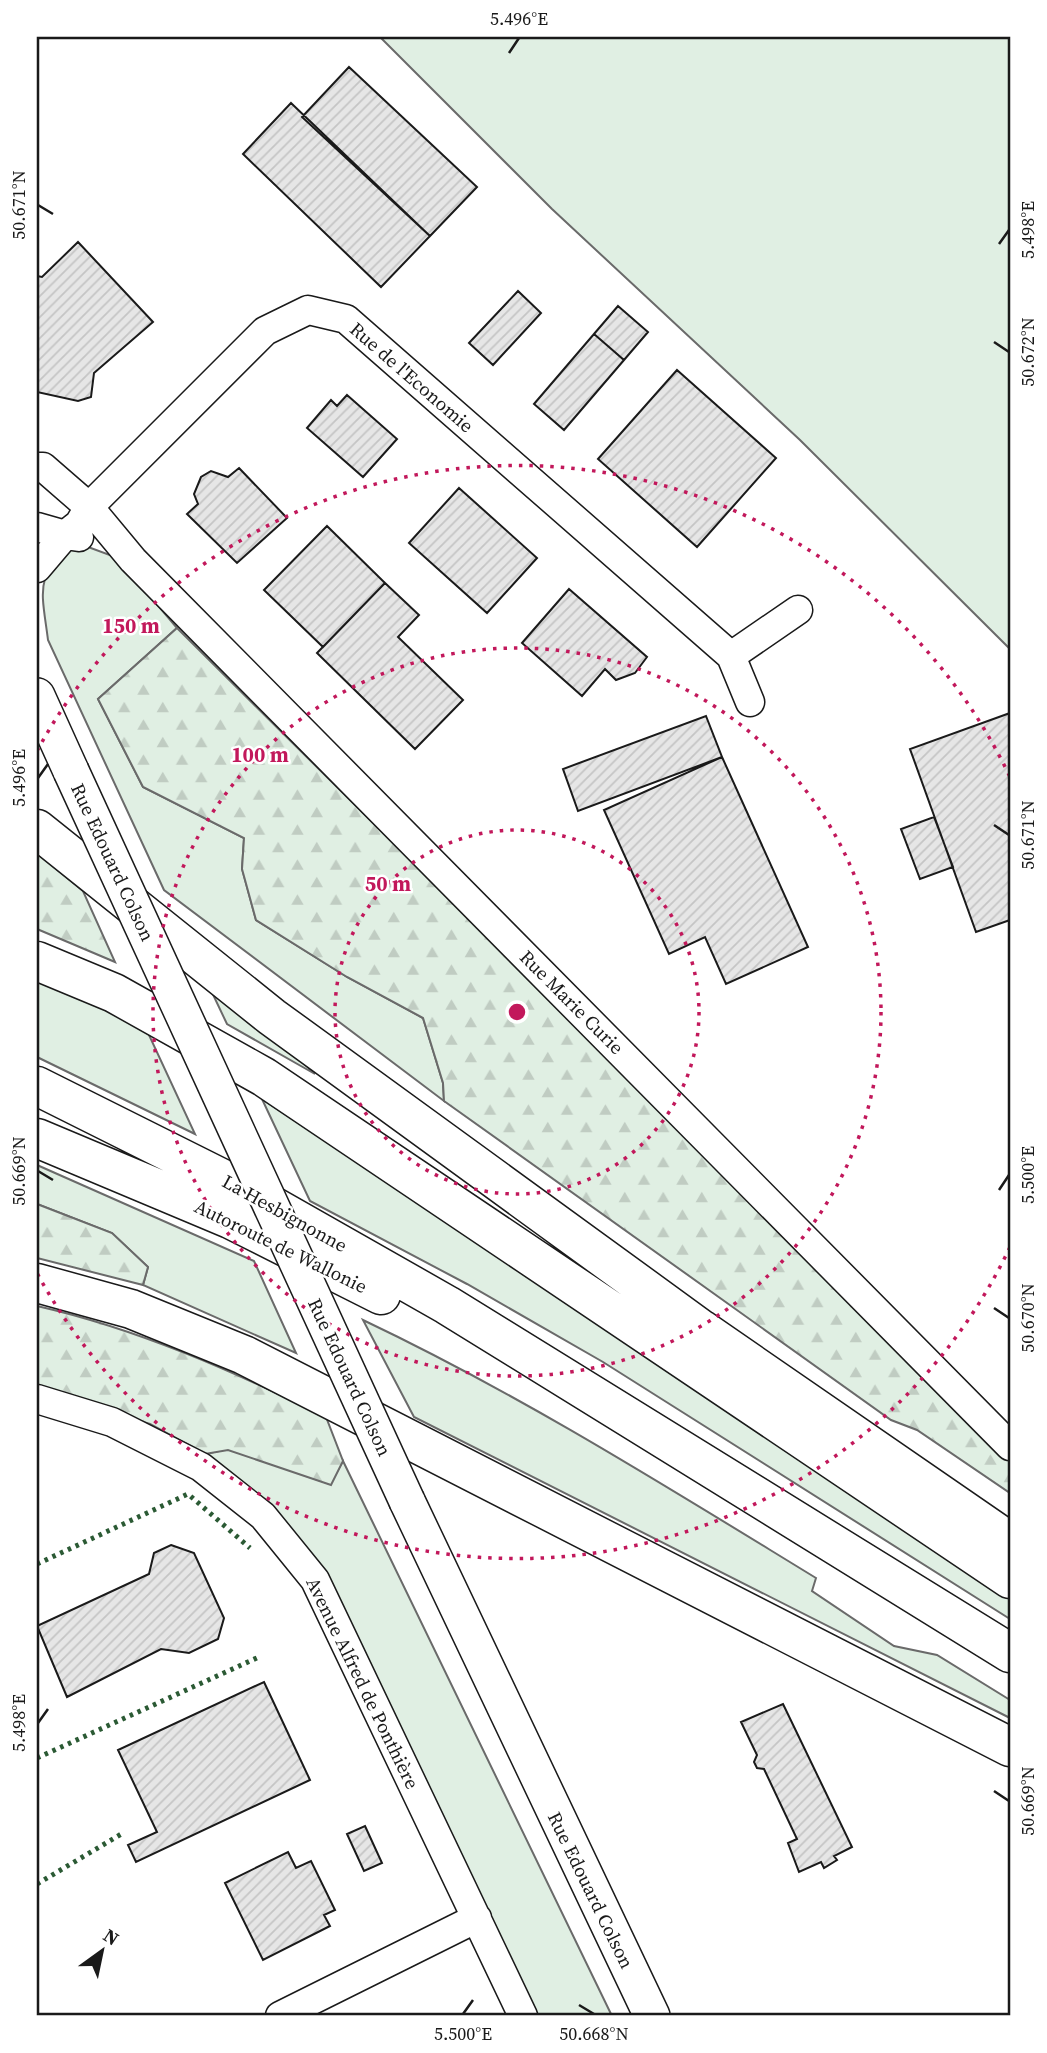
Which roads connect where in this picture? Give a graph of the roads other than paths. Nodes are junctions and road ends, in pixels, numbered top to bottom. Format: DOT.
graph roads {
  1 [pos="39,466"];
  2 [pos="89,507"];
  3 [pos="37,527"];
  4 [pos="65,535"];
  5 [pos="133,560"];
  6 [pos="37,568"];
  7 [pos="797,610"];
  8 [pos="731,656"];
  9 [pos="37,696"];
  10 [pos="750,702"];
  11 [pos="37,830"];
  12 [pos="37,961"];
  13 [pos="37,1086"];
  14 [pos="37,1138"];
  15 [pos="37,1283"];
  16 [pos="524,1355"];
  17 [pos="37,1399"];
  18 [pos="1010,1446"];
  19 [pos="1010,1542"];
  20 [pos="1010,1578"];
  21 [pos="1010,1653"];
  22 [pos="1010,1747"];
  23 [pos="477,1918"];
  24 [pos="280,2016"];
  25 [pos="523,2016"];
  26 [pos="652,2016"];
  1 -- 2 [label="street"];
  2 -- 4 [label="street, Rue de l'Economie"];
  2 -- 5 [label="street"];
  2 -- 8 [label="street, Rue de l'Economie"];
  3 -- 4 [label="street"];
  4 -- 5 [label="street"];
  4 -- 6 [label="street, Rue de l'Economie"];
  5 -- 18 [label="street, Rue Marie Curie"];
  7 -- 8 [label="street"];
  8 -- 10 [label="street, Rue de l'Economie"];
  9 -- 26 [label="main road, Rue Edouard Colson, bridge"];
  11 -- 19 [label="highway"];
  12 -- 20 [label="highway"];
  13 -- 16 [label="highway, La Hesbignonne"];
  14 -- 16 [label="highway, Autoroute de Wallonie"];
  15 -- 22 [label="highway"];
  16 -- 21 [label="highway"];
  17 -- 23 [label="street, Avenue Alfred de Ponthière"];
  23 -- 24 [label="street"];
  23 -- 25 [label="street, Avenue Alfred de Ponthière"];
}
